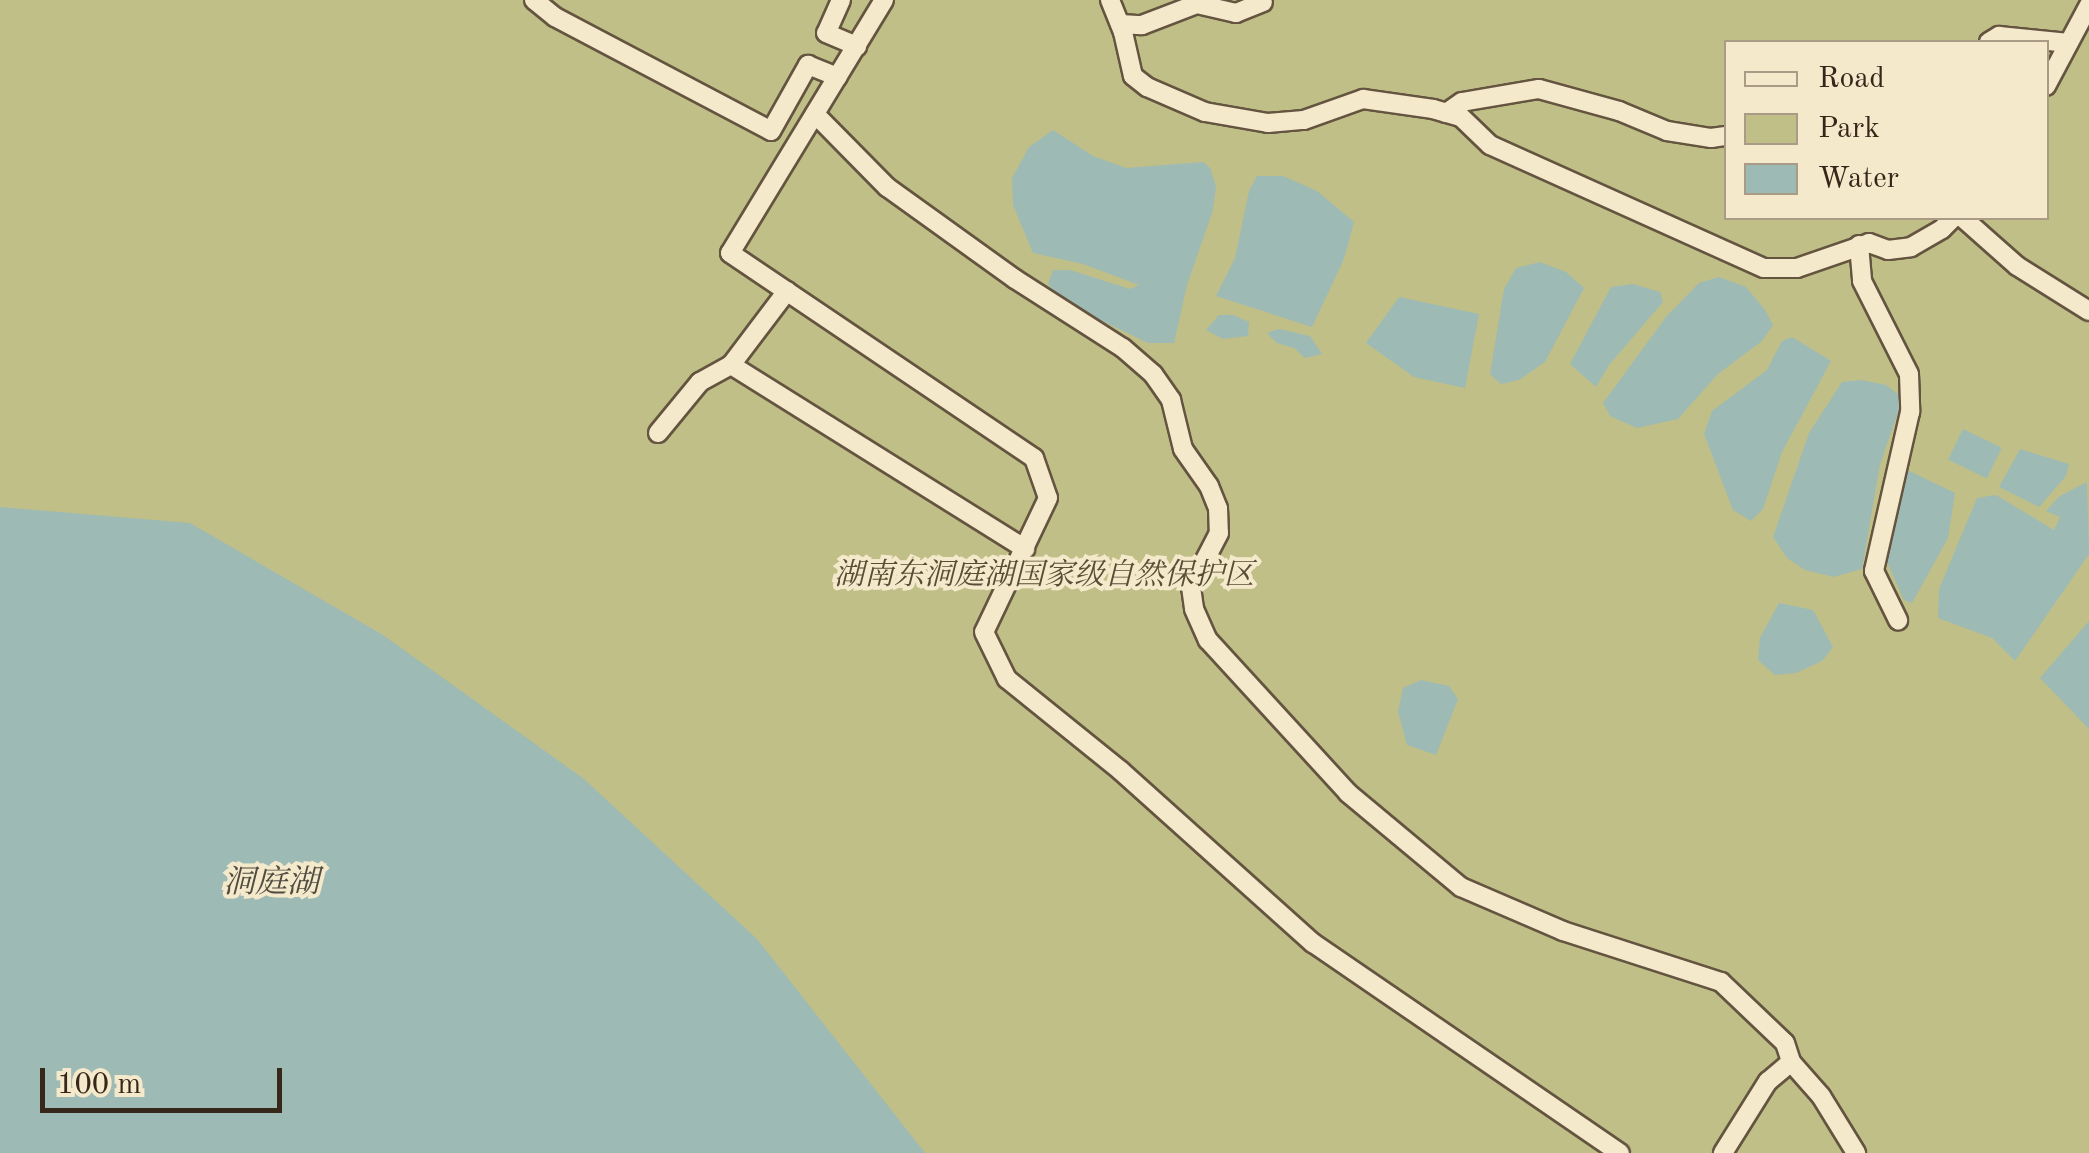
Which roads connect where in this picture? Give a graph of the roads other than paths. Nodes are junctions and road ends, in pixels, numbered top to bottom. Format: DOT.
graph roads {
  1 [pos="534,0"];
  2 [pos="841,0"];
  3 [pos="884,0"];
  4 [pos="1110,0"];
  5 [pos="1197,2"];
  6 [pos="1263,2"];
  7 [pos="2089,5"];
  8 [pos="1120,24"];
  9 [pos="826,34"];
  10 [pos="1992,40"];
  11 [pos="2039,40"];
  12 [pos="2049,41"];
  13 [pos="2069,43"];
  14 [pos="856,46"];
  15 [pos="808,65"];
  16 [pos="838,77"];
  17 [pos="2049,80"];
  18 [pos="1446,112"];
  19 [pos="815,114"];
  20 [pos="1724,136"];
  21 [pos="1951,220"];
  22 [pos="1965,220"];
  23 [pos="1859,245"];
  24 [pos="786,291"];
  25 [pos="2089,310"];
  26 [pos="731,365"];
  27 [pos="658,432"];
  28 [pos="1024,549"];
  29 [pos="1898,620"];
  30 [pos="1791,1062"];
  31 [pos="1620,1153"];
  32 [pos="1723,1153"];
  33 [pos="1856,1153"];
  1 -- 15 [label="street"];
  2 -- 9 [label="street"];
  3 -- 14 [label="street"];
  4 -- 8 [label="street"];
  5 -- 6 [label="street"];
  5 -- 8 [label="street"];
  7 -- 13 [label="street"];
  8 -- 18 [label="street"];
  9 -- 14 [label="street"];
  9 -- 15 [label="street"];
  10 -- 11 [label="street"];
  12 -- 13 [label="street"];
  13 -- 17 [label="street"];
  14 -- 16 [label="street"];
  15 -- 16 [label="street"];
  16 -- 19 [label="street"];
  18 -- 20 [label="street"];
  18 -- 23 [label="street"];
  19 -- 24 [label="street"];
  19 -- 30 [label="street"];
  21 -- 23 [label="street"];
  22 -- 25 [label="street"];
  23 -- 29 [label="street"];
  24 -- 26 [label="street"];
  24 -- 28 [label="street"];
  26 -- 27 [label="street"];
  26 -- 28 [label="street"];
  28 -- 31 [label="street"];
  30 -- 32 [label="street"];
  30 -- 33 [label="street"];
}
